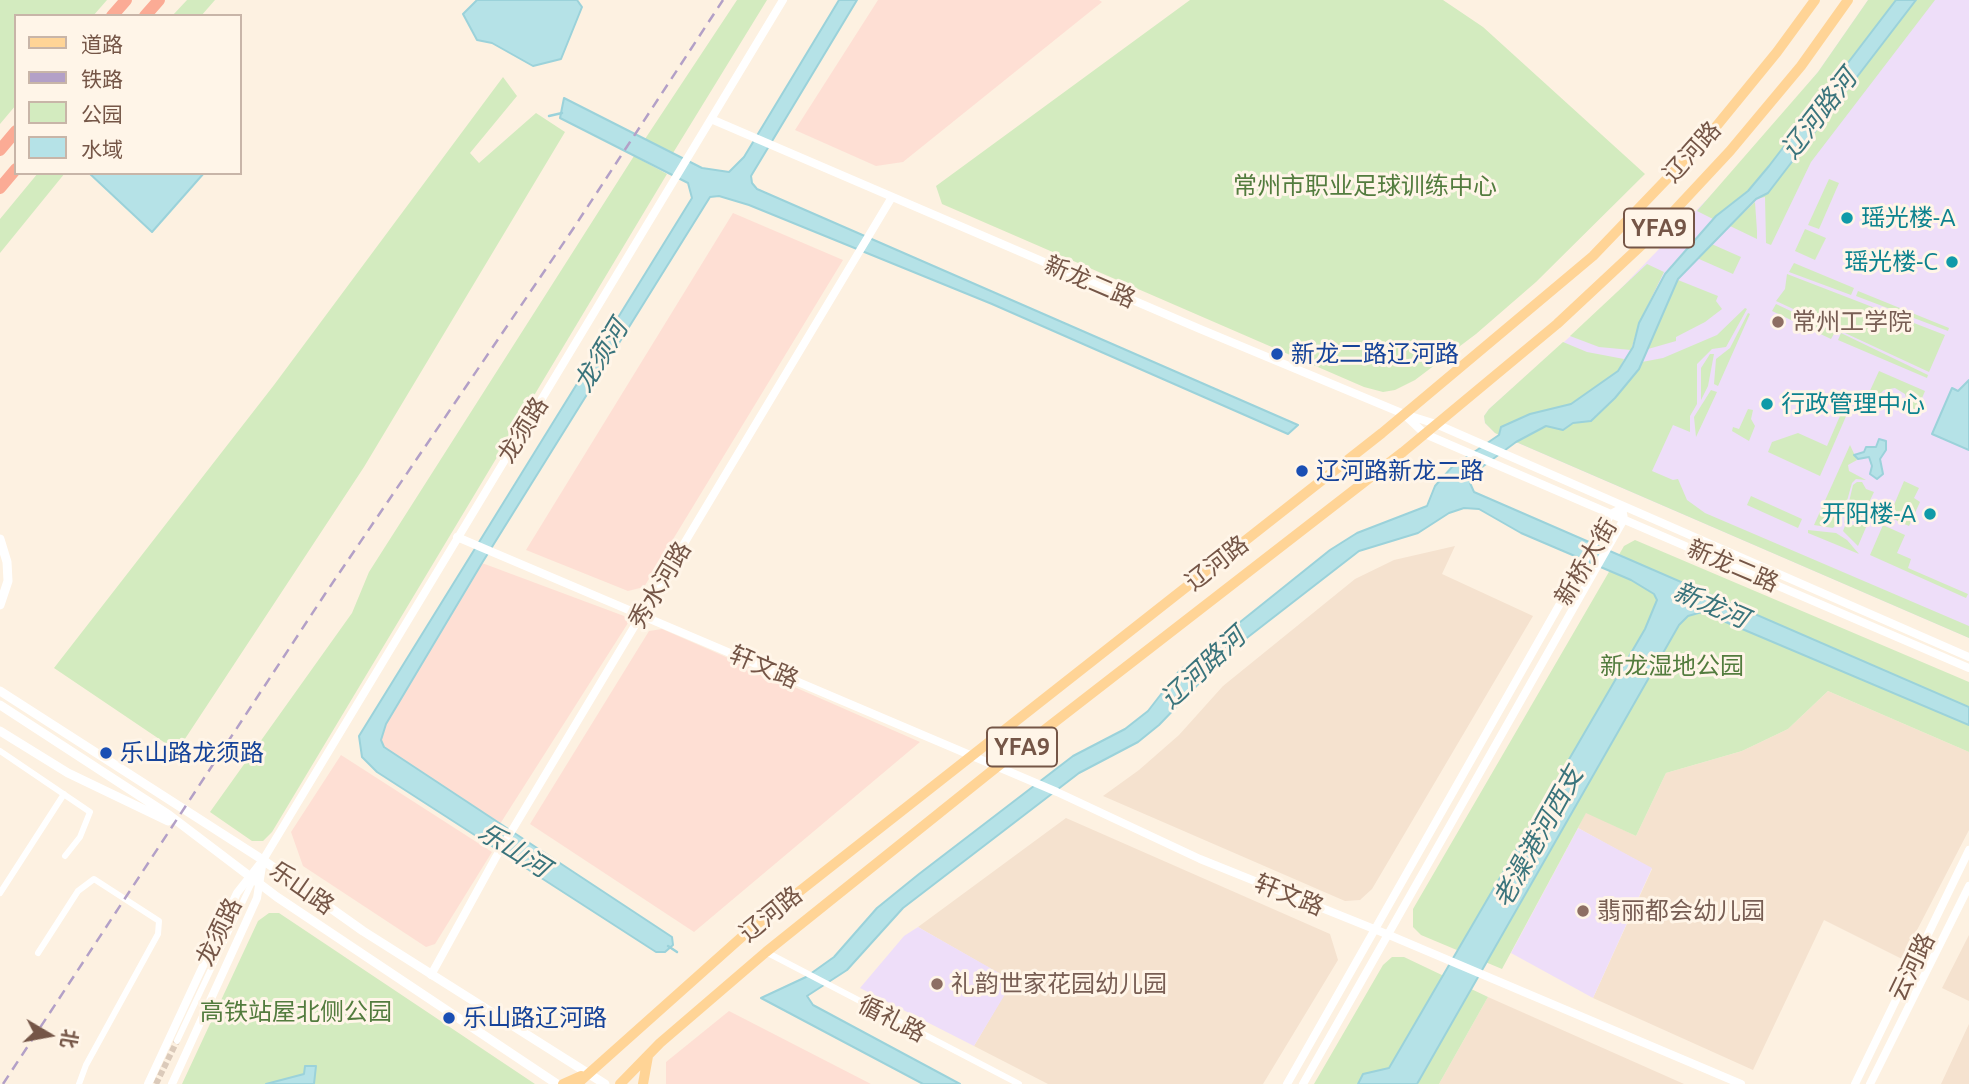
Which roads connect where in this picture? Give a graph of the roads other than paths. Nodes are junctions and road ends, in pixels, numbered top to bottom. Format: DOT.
graph roads {
  1 [pos="126,0"];
  2 [pos="159,0"];
  3 [pos="783,0"];
  4 [pos="1815,0"];
  5 [pos="1848,0"];
  6 [pos="114,14"];
  7 [pos="147,14"];
  8 [pos="711,120"];
  9 [pos="14,133"];
  10 [pos="0,150"];
  11 [pos="14,171"];
  12 [pos="0,188"];
  13 [pos="892,197"];
  14 [pos="1404,414"];
  15 [pos="1436,424"];
  16 [pos="1425,434"];
  17 [pos="1622,508"];
  18 [pos="1611,514"];
  19 [pos="1624,519"];
  20 [pos="457,537"];
  21 [pos="0,539"];
  22 [pos="0,605"];
  23 [pos="642,616"];
  24 [pos="1969,657"];
  25 [pos="1969,668"];
  26 [pos="0,691"];
  27 [pos="0,705"];
  28 [pos="0,731"];
  29 [pos="0,751"];
  30 [pos="971,755"];
  31 [pos="998,766"];
  32 [pos="64,794"];
  33 [pos="202,839"];
  34 [pos="1969,850"];
  35 [pos="65,856"];
  36 [pos="263,860"];
  37 [pos="254,880"];
  38 [pos="1969,886"];
  39 [pos="0,893"];
  40 [pos="1376,929"];
  41 [pos="1390,934"];
  42 [pos="766,952"];
  43 [pos="38,953"];
  44 [pos="431,975"];
  45 [pos="177,1041"];
  46 [pos="648,1055"];
  47 [pos="587,1074"];
  48 [pos="79,1084"];
  49 [pos="148,1084"];
  50 [pos="172,1084"];
  51 [pos="557,1084"];
  52 [pos="563,1084"];
  53 [pos="577,1084"];
  54 [pos="605,1084"];
  55 [pos="620,1084"];
  56 [pos="643,1084"];
  57 [pos="1018,1084"];
  58 [pos="1287,1084"];
  59 [pos="1303,1084"];
  60 [pos="1741,1084"];
  61 [pos="1855,1084"];
  62 [pos="1870,1084"];
  1 -- 6 [label="highway"];
  2 -- 7 [label="highway"];
  3 -- 8 [label="street, 龙须路"];
  4 -- 14 [label="main road, 辽河路 / YFA9"];
  5 -- 15 [label="main road, 辽河路 / YFA9"];
  8 -- 13 [label="street, 新龙二路"];
  8 -- 20 [label="street, 龙须路"];
  9 -- 10 [label="highway"];
  11 -- 12 [label="highway"];
  13 -- 14 [label="street, 新龙二路"];
  13 -- 23 [label="street, 秀水河路"];
  14 -- 15 [label="street, 新龙二路"];
  14 -- 16 [label="street"];
  14 -- 30 [label="main road, 辽河路 / YFA9"];
  15 -- 16 [label="main road, 辽河路 / YFA9"];
  15 -- 17 [label="street, 新龙二路"];
  16 -- 18 [label="street, 新龙二路"];
  16 -- 31 [label="main road, 辽河路 / YFA9"];
  17 -- 18 [label="street, 新桥大街"];
  17 -- 19 [label="street, 新桥大街"];
  17 -- 24 [label="street, 新龙二路"];
  18 -- 19 [label="street, 新龙二路"];
  18 -- 40 [label="street, 新桥大街"];
  19 -- 25 [label="street, 新龙二路"];
  19 -- 41 [label="street, 新桥大街"];
  20 -- 23 [label="street, 轩文路"];
  20 -- 36 [label="street, 龙须路"];
  21 -- 22 [label="main road"];
  23 -- 30 [label="street, 轩文路"];
  23 -- 44 [label="street, 秀水河路"];
  26 -- 36 [label="main road, 乐山路"];
  27 -- 33 [label="main road, 乐山路"];
  28 -- 33 [label="main road"];
  29 -- 32 [label="street"];
  30 -- 31 [label="street, 轩文路"];
  30 -- 47 [label="main road, 辽河路 / YFA9"];
  31 -- 40 [label="street, 轩文路"];
  31 -- 42 [label="main road, 辽河路 / YFA9"];
  32 -- 35 [label="street"];
  32 -- 39 [label="street"];
  33 -- 37 [label="main road, 乐山路"];
  34 -- 61 [label="street, 云河路"];
  36 -- 37 [label="street, 龙须路"];
  36 -- 37 [label="street, 龙须路"];
  36 -- 44 [label="main road, 乐山路"];
  37 -- 45 [label="street"];
  37 -- 49 [label="street, 龙须路"];
  37 -- 50 [label="street, 龙须路"];
  37 -- 51 [label="main road, 乐山路"];
  38 -- 62 [label="street, 云河路"];
  40 -- 41 [label="street, 轩文路"];
  40 -- 58 [label="street, 新桥大街"];
  41 -- 59 [label="street, 新桥大街"];
  41 -- 60 [label="street, 轩文路"];
  42 -- 46 [label="main road, 辽河路 / YFA9"];
  42 -- 57 [label="street, 循礼路"];
  43 -- 48 [label="street"];
  44 -- 47 [label="main road, 乐山路"];
  46 -- 55 [label="main road, 辽河路 / YFA9"];
  46 -- 56 [label="main road"];
  47 -- 52 [label="main road"];
  47 -- 53 [label="main road, 辽河路 / YFA9"];
  47 -- 54 [label="main road, 乐山路"];
}
